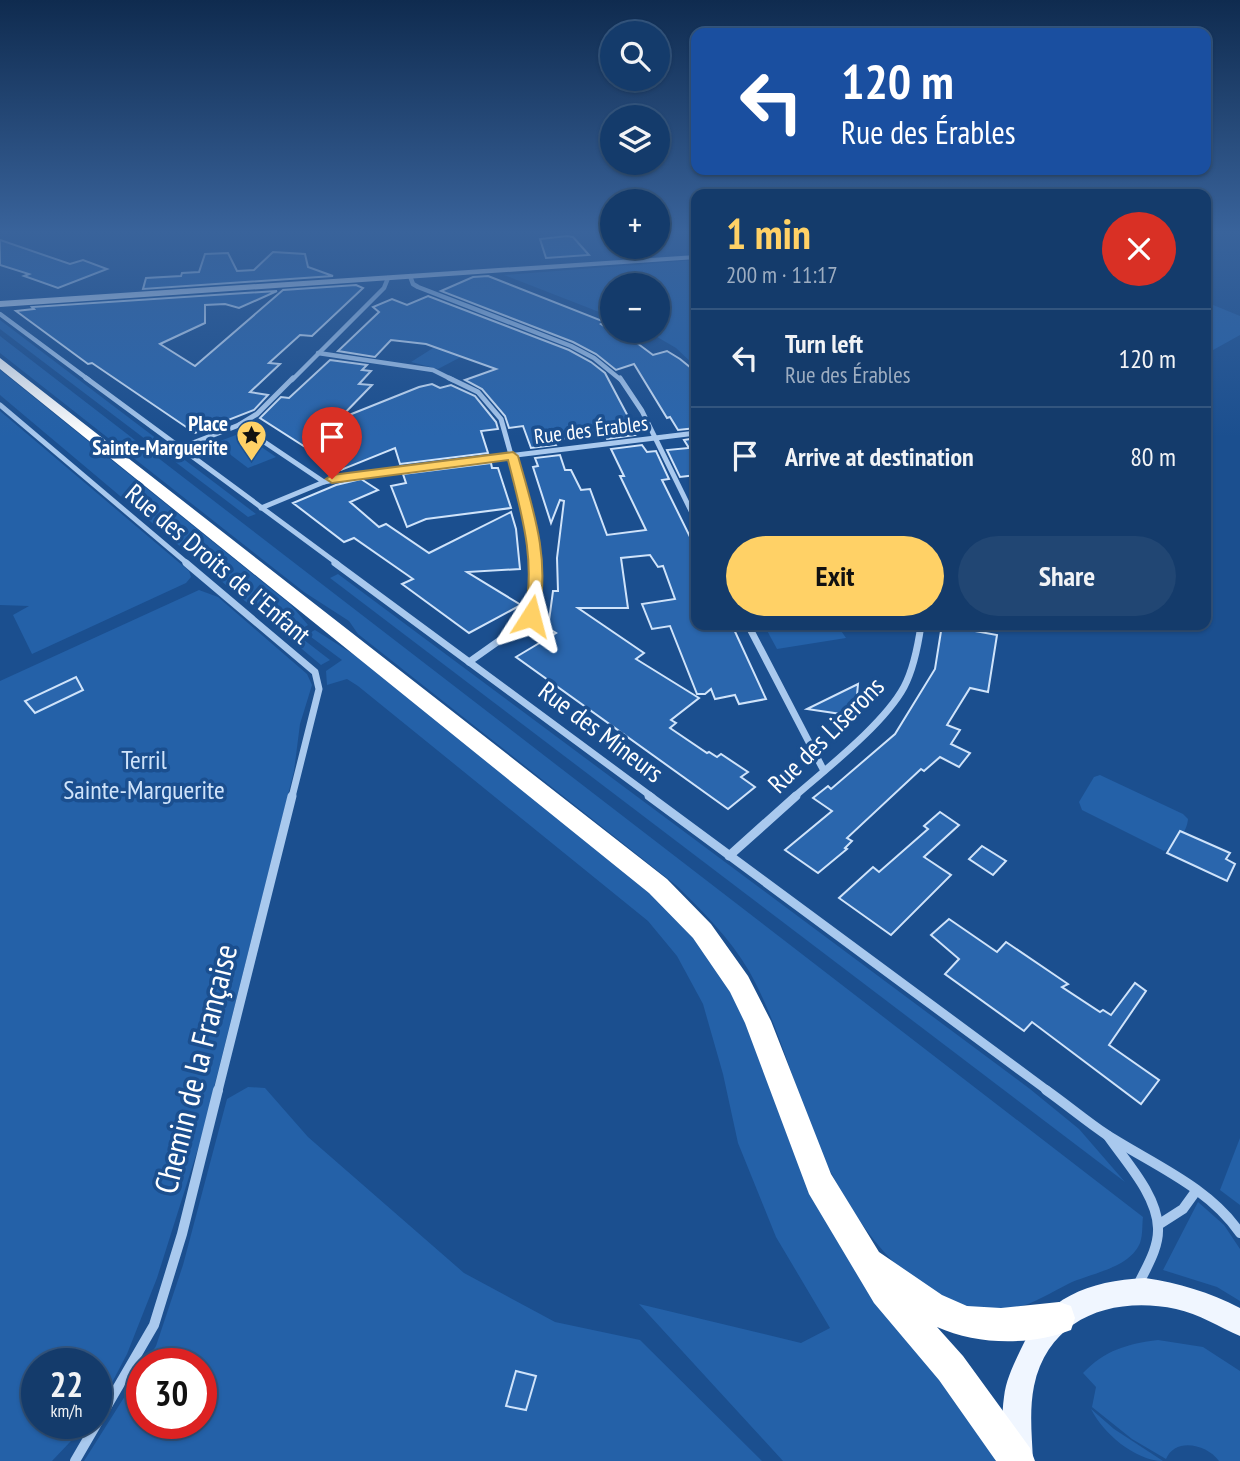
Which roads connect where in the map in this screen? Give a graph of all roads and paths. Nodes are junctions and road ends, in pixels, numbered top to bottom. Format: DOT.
graph roads {
  1 [pos="57,300"];
  2 [pos="372,300"];
  3 [pos="453,300"];
  4 [pos="0,304"];
  5 [pos="0,314"];
  6 [pos="318,353"];
  7 [pos="0,362"];
  8 [pos="0,405"];
  9 [pos="239,425"];
  10 [pos="691,434"];
  11 [pos="656,438"];
  12 [pos="180,447"];
  13 [pos="513,456"];
  14 [pos="324,482"];
  15 [pos="261,508"];
  16 [pos="691,511"];
  17 [pos="751,630"];
  18 [pos="920,630"];
  19 [pos="469,662"];
  20 [pos="315,672"];
  21 [pos="824,771"];
  22 [pos="729,856"];
  23 [pos="1107,1135"];
  24 [pos="1196,1191"];
  25 [pos="1158,1225"];
  26 [pos="1240,1233"];
  27 [pos="870,1262"];
  28 [pos="1136,1289"];
  29 [pos="1059,1318"];
  30 [pos="1240,1322"];
  31 [pos="75,1461"];
  32 [pos="1018,1461"];
  1 -- 4 [label="street"];
  2 -- 6 [label="street"];
  3 -- 11 [label="street"];
  5 -- 12 [label="street, Rue des Mineurs"];
  6 -- 9 [label="street"];
  6 -- 13 [label="street"];
  7 -- 27 [label="highway"];
  8 -- 20 [label="street, Rue des Droits de l'Enfant"];
  9 -- 12 [label="street"];
  9 -- 14 [label="street"];
  10 -- 11 [label="street, Rue des Érables"];
  11 -- 13 [label="street, Rue des Érables"];
  11 -- 16 [label="street"];
  12 -- 15 [label="street, Rue des Mineurs"];
  13 -- 14 [label="street, Rue des Érables"];
  13 -- 19 [label="street"];
  14 -- 15 [label="street"];
  15 -- 19 [label="street, Rue des Mineurs"];
  17 -- 21 [label="street"];
  18 -- 21 [label="street, Rue des Liserons"];
  19 -- 22 [label="street, Rue des Mineurs"];
  20 -- 31 [label="street, Chemin de la Française"];
  21 -- 22 [label="street, Rue des Liserons"];
  22 -- 23 [label="street, Rue des Mineurs"];
  23 -- 24 [label="street, Rue des Mineurs"];
  23 -- 25 [label="street, Rue des Mineurs"];
  24 -- 25 [label="street"];
  24 -- 26 [label="street, Rue des Mineurs"];
  25 -- 28 [label="street"];
  27 -- 29 [label="highway"];
  27 -- 32 [label="highway"];
  28 -- 29 [label="main road"];
  28 -- 30 [label="main road"];
  29 -- 32 [label="main road"];
}
